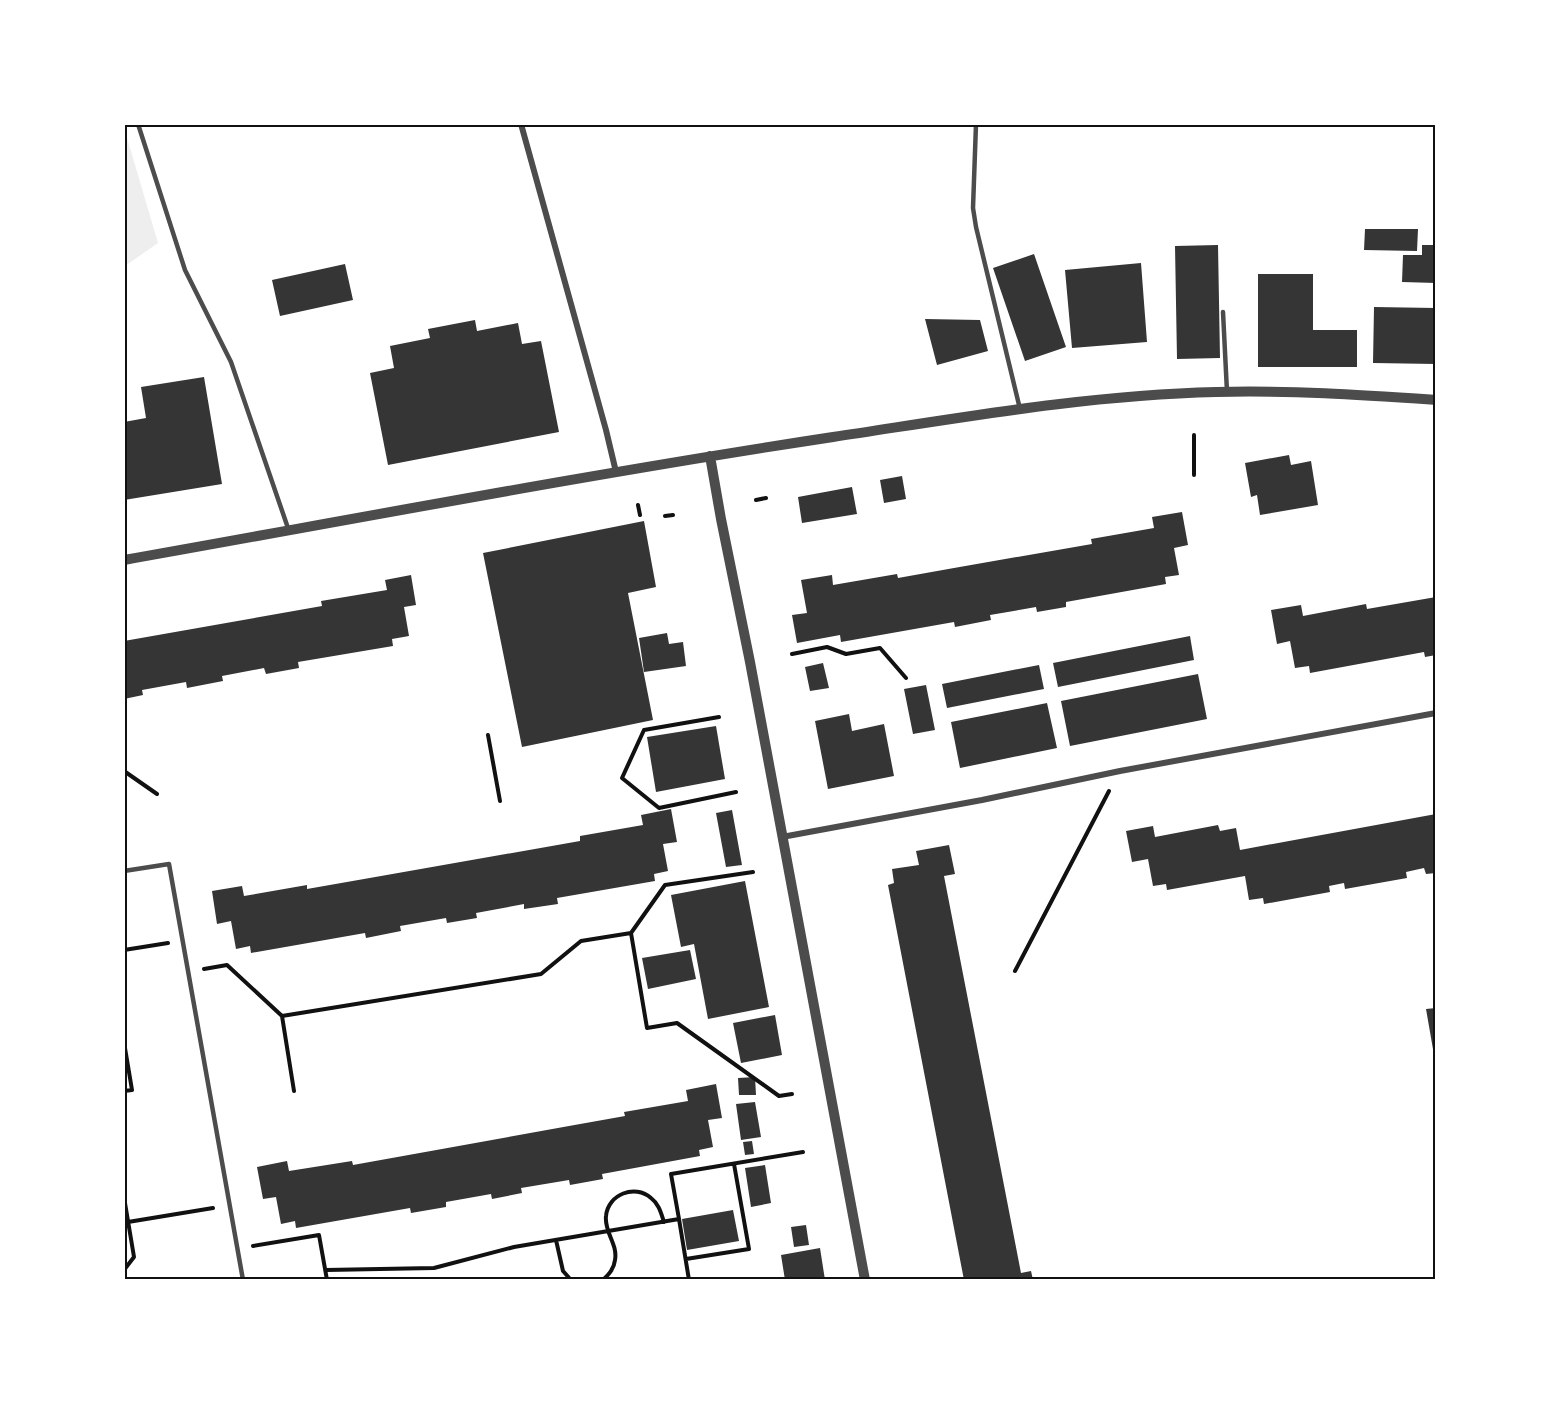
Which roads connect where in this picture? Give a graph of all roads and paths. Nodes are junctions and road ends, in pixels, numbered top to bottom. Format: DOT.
graph roads {
  1 [pos="138,124"];
  2 [pos="521,124"];
  3 [pos="976,124"];
  4 [pos="1223,312"];
  5 [pos="1227,392"];
  6 [pos="1436,400"];
  7 [pos="1020,409"];
  8 [pos="1194,435"];
  9 [pos="710,456"];
  10 [pos="616,473"];
  11 [pos="1194,476"];
  12 [pos="765,498"];
  13 [pos="756,500"];
  14 [pos="638,505"];
  15 [pos="640,514"];
  16 [pos="673,515"];
  17 [pos="665,516"];
  18 [pos="289,531"];
  19 [pos="124,560"];
  20 [pos="792,654"];
  21 [pos="906,678"];
  22 [pos="1436,713"];
  23 [pos="719,717"];
  24 [pos="488,735"];
  25 [pos="124,771"];
  26 [pos="1120,771"];
  27 [pos="736,792"];
  28 [pos="157,794"];
  29 [pos="500,801"];
  30 [pos="782,837"];
  31 [pos="124,871"];
  32 [pos="753,872"];
  33 [pos="631,933"];
  34 [pos="183,941"];
  35 [pos="124,950"];
  36 [pos="1015,971"];
  37 [pos="189,972"];
  38 [pos="282,1016"];
  39 [pos="124,1042"];
  40 [pos="127,1069"];
  41 [pos="124,1091"];
  42 [pos="294,1091"];
  43 [pos="792,1094"];
  44 [pos="803,1152"];
  45 [pos="734,1164"];
  46 [pos="124,1197"];
  47 [pos="230,1205"];
  48 [pos="679,1220"];
  49 [pos="128,1222"];
  50 [pos="664,1222"];
  51 [pos="608,1231"];
  52 [pos="556,1240"];
  53 [pos="238,1249"];
  54 [pos="686,1259"];
  55 [pos="124,1270"];
  56 [pos="326,1270"];
  57 [pos="243,1280"];
  58 [pos="327,1280"];
  59 [pos="571,1280"];
  60 [pos="603,1280"];
  61 [pos="689,1280"];
  62 [pos="865,1280"];
  1 -- 18 [label="lane"];
  2 -- 10 [label="street"];
  3 -- 7 [label="lane"];
  4 -- 5 [label="lane"];
  5 -- 6 [label="street"];
  5 -- 7 [label="street"];
  7 -- 9 [label="street"];
  8 -- 11 [label="path"];
  9 -- 10 [label="street"];
  9 -- 30 [label="street"];
  10 -- 18 [label="street"];
  12 -- 13 [label="path"];
  14 -- 15 [label="path"];
  16 -- 17 [label="path"];
  18 -- 19 [label="street"];
  20 -- 21 [label="path"];
  22 -- 26 [label="street"];
  23 -- 27 [label="path"];
  24 -- 29 [label="path"];
  25 -- 28 [label="path"];
  26 -- 30 [label="street"];
  26 -- 36 [label="path"];
  30 -- 62 [label="street"];
  31 -- 34 [label="lane"];
  32 -- 33 [label="path"];
  33 -- 38 [label="path"];
  33 -- 43 [label="path"];
  34 -- 35 [label="path"];
  34 -- 37 [label="lane"];
  37 -- 38 [label="path"];
  37 -- 47 [label="lane"];
  38 -- 42 [label="path"];
  39 -- 40 [label="path"];
  40 -- 41 [label="path"];
  44 -- 45 [label="path"];
  45 -- 48 [label="path"];
  45 -- 54 [label="path"];
  46 -- 49 [label="path"];
  47 -- 49 [label="path"];
  47 -- 53 [label="lane"];
  48 -- 50 [label="path"];
  48 -- 54 [label="path"];
  49 -- 55 [label="path"];
  50 -- 51 [label="path"];
  50 -- 51 [label="path"];
  51 -- 52 [label="path"];
  51 -- 60 [label="path"];
  52 -- 56 [label="path"];
  52 -- 59 [label="path"];
  53 -- 56 [label="path"];
  53 -- 57 [label="lane"];
  54 -- 61 [label="path"];
  56 -- 58 [label="path"];
}
